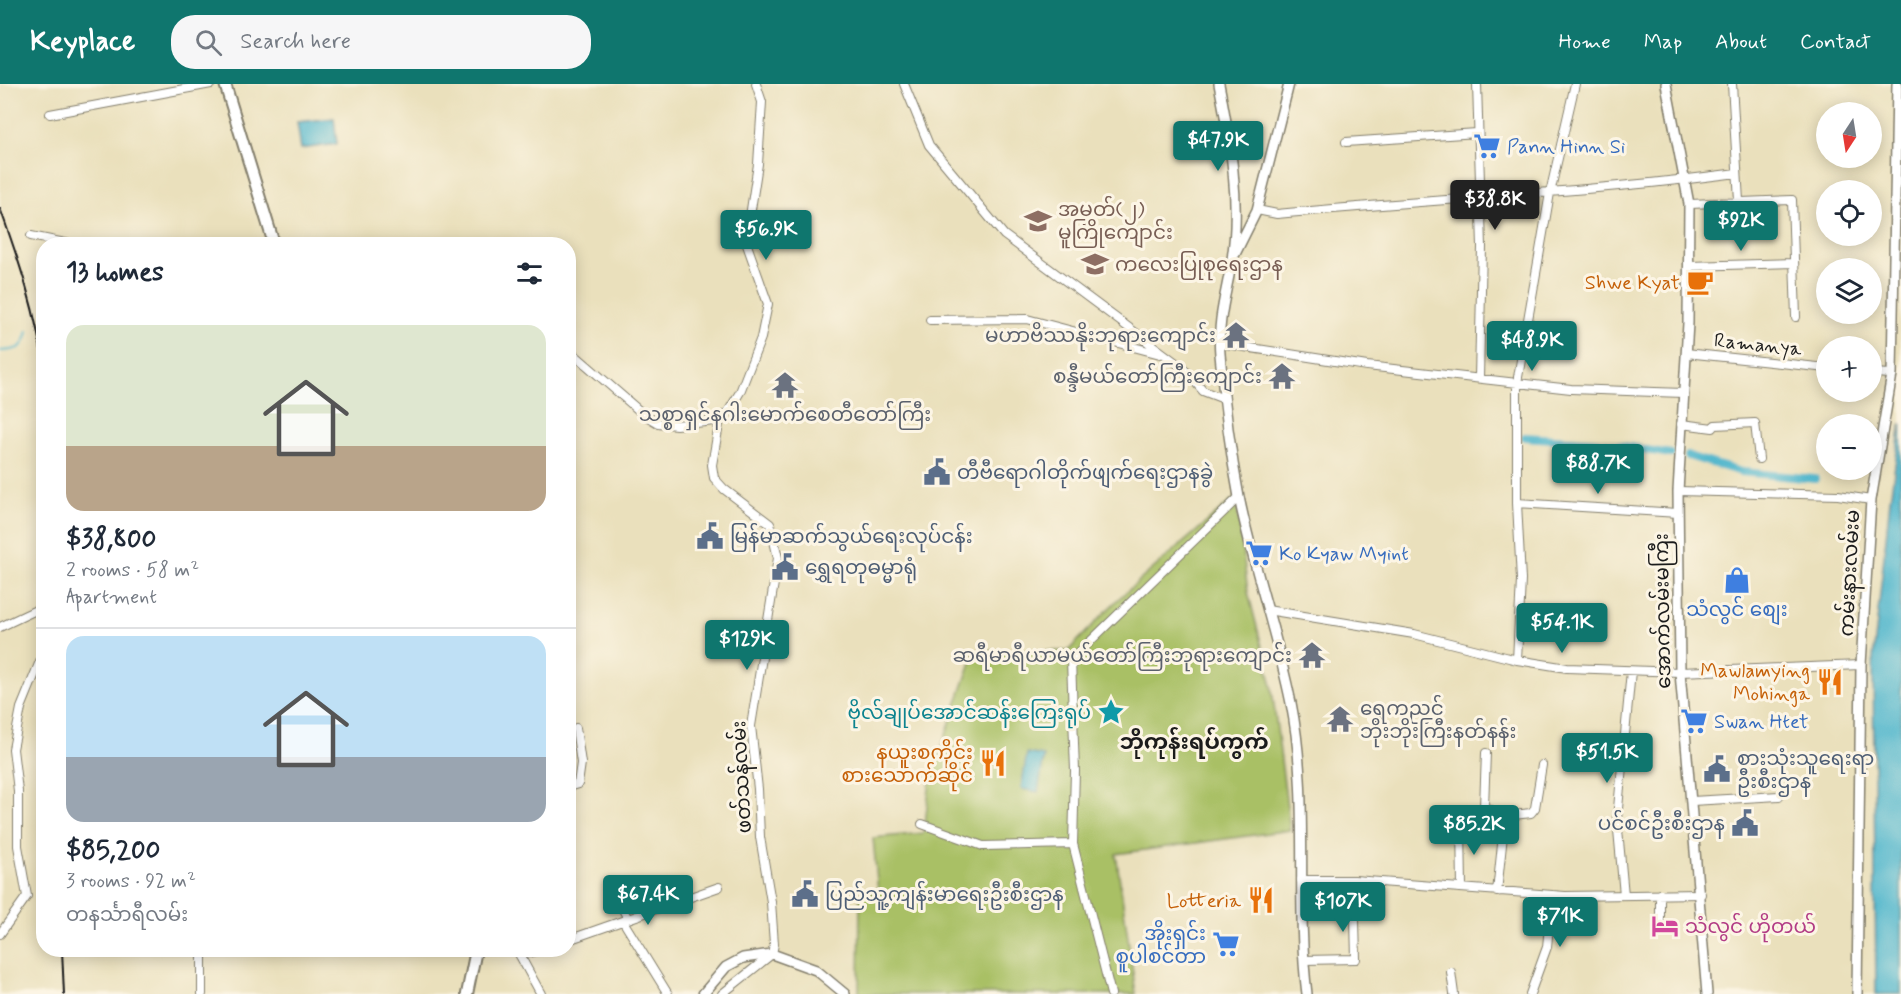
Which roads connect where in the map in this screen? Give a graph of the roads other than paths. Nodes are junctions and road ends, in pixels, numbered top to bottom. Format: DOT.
graph roads {
  1 [pos="211,84"];
  2 [pos="225,84"];
  3 [pos="756,84"];
  4 [pos="904,84"];
  5 [pos="1219,84"];
  6 [pos="1289,84"];
  7 [pos="1477,84"];
  8 [pos="1575,84"];
  9 [pos="1666,84"];
  10 [pos="1732,84"];
  11 [pos="1897,84"];
  12 [pos="50,114"];
  13 [pos="1477,133"];
  14 [pos="1346,142"];
  15 [pos="1737,173"];
  16 [pos="1686,180"];
  17 [pos="1550,193"];
  18 [pos="1481,197"];
  19 [pos="1739,201"];
  20 [pos="1689,204"];
  21 [pos="1257,210"];
  22 [pos="31,236"];
  23 [pos="36,237"];
  24 [pos="272,237"];
  25 [pos="1232,259"];
  26 [pos="1793,263"];
  27 [pos="1689,266"];
  28 [pos="1796,316"];
  29 [pos="930,320"];
  30 [pos="1219,343"];
  31 [pos="1686,353"];
  32 [pos="1164,355"];
  33 [pos="576,356"];
  34 [pos="1816,367"];
  35 [pos="1882,374"];
  36 [pos="1892,374"];
  37 [pos="1479,378"];
  38 [pos="1517,383"];
  39 [pos="1683,393"];
  40 [pos="1224,399"];
  41 [pos="720,419"];
  42 [pos="1682,424"];
  43 [pos="1759,459"];
  44 [pos="1678,491"];
  45 [pos="1239,497"];
  46 [pos="1871,500"];
  47 [pos="1517,503"];
  48 [pos="1678,513"];
  49 [pos="1267,610"];
  50 [pos="36,611"];
  51 [pos="0,627"];
  52 [pos="1517,660"];
  53 [pos="1861,665"];
  54 [pos="36,671"];
  55 [pos="1631,671"];
  56 [pos="1680,672"];
  57 [pos="576,728"];
  58 [pos="1486,753"];
  59 [pos="1542,765"];
  60 [pos="576,785"];
  61 [pos="1779,796"];
  62 [pos="1692,801"];
  63 [pos="1505,816"];
  64 [pos="922,824"];
  65 [pos="1461,824"];
  66 [pos="1073,844"];
  67 [pos="1301,880"];
  68 [pos="1354,880"];
  69 [pos="719,887"];
  70 [pos="612,888"];
  71 [pos="1462,888"];
  72 [pos="1497,892"];
  73 [pos="1660,894"];
  74 [pos="1701,894"];
  75 [pos="1552,895"];
  76 [pos="1624,895"];
  77 [pos="625,920"];
  78 [pos="1660,923"];
  79 [pos="0,934"];
  80 [pos="576,937"];
  81 [pos="772,954"];
  82 [pos="202,957"];
  83 [pos="475,957"];
  84 [pos="521,957"];
  85 [pos="1304,960"];
  86 [pos="1450,972"];
  87 [pos="202,994"];
  88 [pos="467,994"];
  89 [pos="541,994"];
  90 [pos="668,994"];
  91 [pos="703,994"];
  92 [pos="722,994"];
  93 [pos="845,994"];
  94 [pos="1111,994"];
  95 [pos="1306,994"];
  96 [pos="1454,994"];
  97 [pos="1530,994"];
  98 [pos="1707,994"];
  99 [pos="1857,994"];
  1 -- 12 [label="street"];
  2 -- 24 [label="highway"];
  3 -- 41 [label="street"];
  4 -- 32 [label="street"];
  5 -- 25 [label="main road"];
  6 -- 21 [label="main road"];
  7 -- 13 [label="street"];
  8 -- 17 [label="street"];
  9 -- 16 [label="main road, အောက်လမ်းမကြီး"];
  10 -- 15 [label="street"];
  11 -- 36 [label="main road, ကမ်းနားလမ်းမ"];
  13 -- 14 [label="street"];
  13 -- 18 [label="street"];
  15 -- 16 [label="street"];
  15 -- 19 [label="street"];
  16 -- 17 [label="street"];
  16 -- 20 [label="main road, အောက်လမ်းမကြီး"];
  17 -- 18 [label="street"];
  17 -- 38 [label="street"];
  18 -- 21 [label="street"];
  18 -- 37 [label="street"];
  19 -- 20 [label="street"];
  19 -- 26 [label="street"];
  20 -- 27 [label="main road, အောက်လမ်းမကြီး"];
  21 -- 25 [label="main road"];
  22 -- 23 [label="street"];
  25 -- 30 [label="main road"];
  26 -- 27 [label="street"];
  26 -- 28 [label="street"];
  27 -- 31 [label="main road, အောက်လမ်းမကြီး"];
  29 -- 32 [label="street"];
  30 -- 37 [label="street"];
  30 -- 40 [label="main road"];
  31 -- 34 [label="street, Ramanya"];
  31 -- 39 [label="main road, အောက်လမ်းမကြီး"];
  32 -- 40 [label="street"];
  33 -- 41 [label="street"];
  35 -- 36 [label="street"];
  36 -- 46 [label="main road, ကမ်းနားလမ်းမ"];
  37 -- 38 [label="street"];
  38 -- 39 [label="street"];
  38 -- 47 [label="street"];
  39 -- 42 [label="main road, အောက်လမ်းမကြီး"];
  40 -- 45 [label="main road"];
  41 -- 81 [label="street, ဖတ်သန်လမ်း"];
  42 -- 43 [label="street"];
  42 -- 44 [label="main road, အောက်လမ်းမကြီး"];
  44 -- 46 [label="street"];
  44 -- 48 [label="main road, အောက်လမ်းမကြီး"];
  45 -- 49 [label="main road"];
  45 -- 66 [label="street"];
  46 -- 53 [label="main road, ကမ်းနားလမ်းမ"];
  47 -- 48 [label="street"];
  47 -- 52 [label="street"];
  48 -- 56 [label="main road, အောက်လမ်းမကြီး"];
  49 -- 52 [label="street"];
  49 -- 67 [label="main road"];
  50 -- 51 [label="street"];
  52 -- 55 [label="street"];
  53 -- 56 [label="street"];
  53 -- 99 [label="main road, ကမ်းနားလမ်းမ"];
  54 -- 79 [label="street"];
  55 -- 56 [label="street"];
  55 -- 76 [label="street"];
  56 -- 62 [label="main road, အောက်လမ်းမကြီး"];
  57 -- 60 [label="street"];
  58 -- 63 [label="street"];
  59 -- 63 [label="street"];
  61 -- 62 [label="street"];
  62 -- 74 [label="main road, အောက်လမ်းမကြီး"];
  63 -- 72 [label="street"];
  64 -- 66 [label="street"];
  65 -- 71 [label="street"];
  66 -- 94 [label="street"];
  67 -- 68 [label="street"];
  67 -- 85 [label="main road"];
  68 -- 71 [label="street"];
  68 -- 85 [label="street"];
  69 -- 77 [label="street"];
  70 -- 77 [label="street"];
  71 -- 72 [label="street"];
  72 -- 75 [label="street"];
  73 -- 74 [label="street"];
  73 -- 76 [label="street"];
  73 -- 78 [label="street"];
  74 -- 98 [label="main road, အောက်လမ်းမကြီး"];
  75 -- 76 [label="street"];
  75 -- 97 [label="street"];
  77 -- 80 [label="street"];
  77 -- 90 [label="street"];
  81 -- 91 [label="main road"];
  81 -- 92 [label="street"];
  81 -- 93 [label="main road"];
  82 -- 87 [label="street"];
  83 -- 88 [label="highway"];
  84 -- 89 [label="street"];
  85 -- 95 [label="main road"];
  86 -- 96 [label="street"];
}
